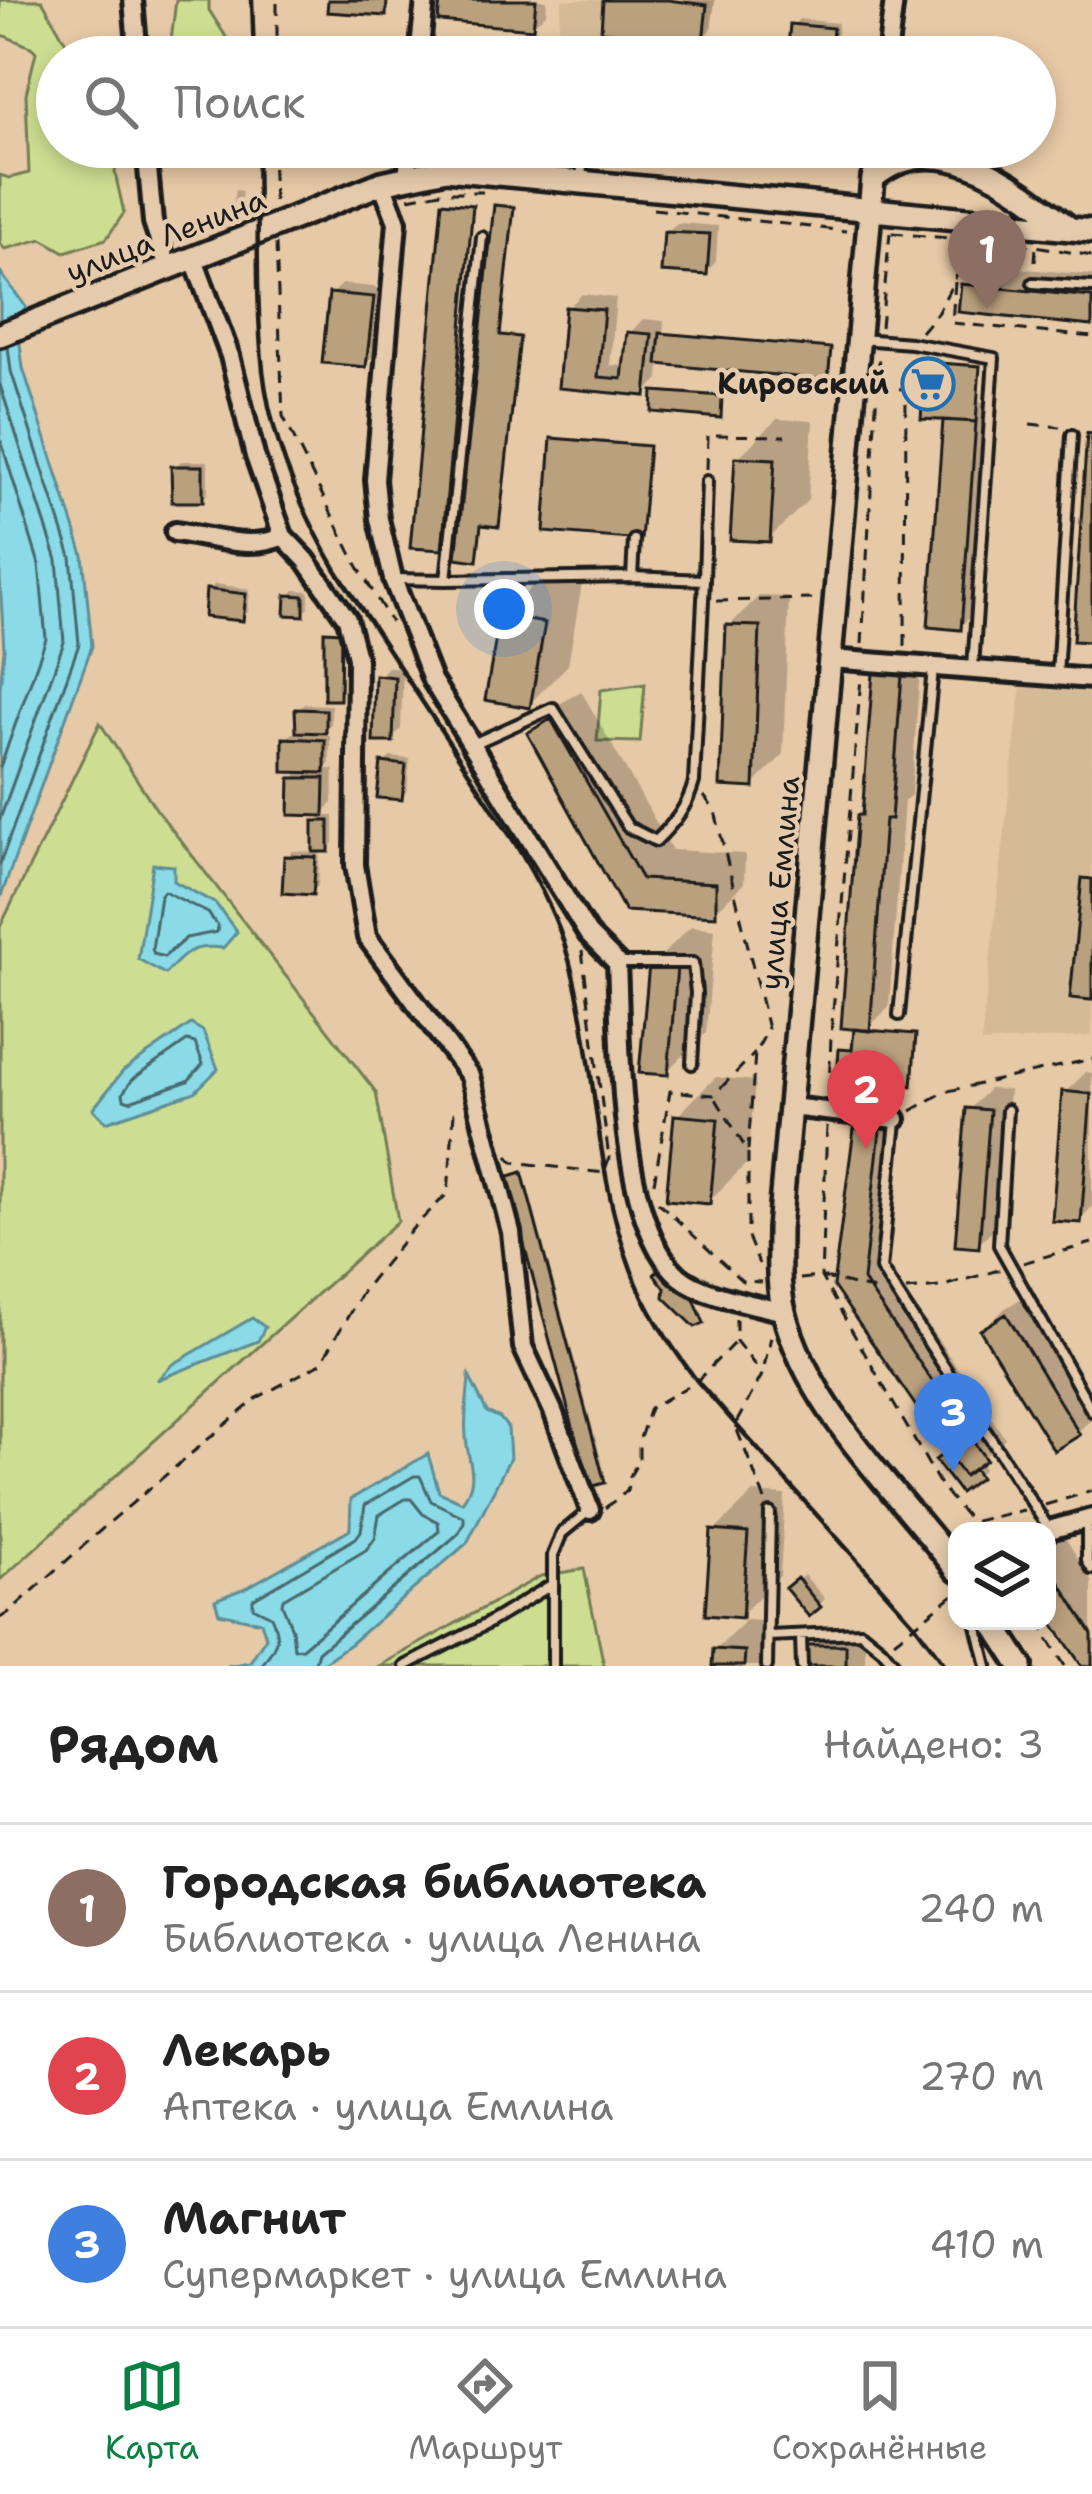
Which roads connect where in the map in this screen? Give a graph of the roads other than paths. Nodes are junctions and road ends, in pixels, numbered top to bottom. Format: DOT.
graph roads {
  1 [pos="133,0"];
  2 [pos="425,0"];
  3 [pos="894,0"];
  4 [pos="136,36"];
  5 [pos="421,36"];
  6 [pos="890,36"];
  7 [pos="148,168"];
  8 [pos="407,168"];
  9 [pos="582,168"];
  10 [pos="874,168"];
  11 [pos="888,168"];
  12 [pos="975,168"];
  13 [pos="406,178"];
  14 [pos="873,178"];
  15 [pos="581,182"];
  16 [pos="386,192"];
  17 [pos="870,209"];
  18 [pos="1069,228"];
  19 [pos="1092,231"];
  20 [pos="482,237"];
  21 [pos="193,257"];
  22 [pos="168,267"];
  23 [pos="1033,283"];
  24 [pos="1092,287"];
  25 [pos="0,335"];
  26 [pos="869,339"];
  27 [pos="1072,435"];
  28 [pos="707,481"];
  29 [pos="175,532"];
  30 [pos="284,536"];
  31 [pos="634,540"];
  32 [pos="632,577"];
  33 [pos="393,580"];
  34 [pos="446,580"];
  35 [pos="704,580"];
  36 [pos="830,659"];
  37 [pos="933,667"];
  38 [pos="972,670"];
  39 [pos="1057,676"];
  40 [pos="1092,679"];
  41 [pos="471,746"];
  42 [pos="617,963"];
  43 [pos="899,1016"];
  44 [pos="692,1064"];
  45 [pos="790,1107"];
  46 [pos="1006,1109"];
  47 [pos="896,1119"];
  48 [pos="778,1311"];
  49 [pos="1092,1412"];
  50 [pos="590,1510"];
  51 [pos="770,1513"];
  52 [pos="1090,1519"];
  53 [pos="1044,1522"];
  54 [pos="1056,1528"];
  55 [pos="948,1554"];
  56 [pos="1092,1569"];
  57 [pos="553,1584"];
  58 [pos="978,1630"];
  59 [pos="998,1630"];
  60 [pos="768,1636"];
  61 [pos="801,1637"];
  62 [pos="405,1666"];
  63 [pos="553,1666"];
  64 [pos="767,1666"];
  65 [pos="802,1666"];
  66 [pos="896,1666"];
  67 [pos="987,1666"];
  68 [pos="1021,1666"];
  1 -- 4 [label="street"];
  2 -- 5 [label="street"];
  3 -- 6 [label="street"];
  7 -- 22 [label="street"];
  8 -- 13 [label="street"];
  9 -- 15 [label="lane"];
  10 -- 14 [label="street, улица Емлина"];
  11 -- 14 [label="street"];
  12 -- 18 [label="street"];
  13 -- 15 [label="street, улица Ленина"];
  13 -- 16 [label="street, улица Ленина"];
  14 -- 17 [label="street, улица Емлина"];
  15 -- 17 [label="street, улица Ленина"];
  16 -- 21 [label="street, улица Ленина"];
  16 -- 33 [label="street"];
  17 -- 18 [label="street, улица Ленина"];
  17 -- 26 [label="street, улица Емлина"];
  18 -- 19 [label="street, улица Ленина"];
  20 -- 34 [label="lane"];
  21 -- 22 [label="street, улица Ленина"];
  21 -- 30 [label="street"];
  22 -- 25 [label="street, улица Ленина"];
  23 -- 24 [label="lane"];
  26 -- 36 [label="street, улица Емлина"];
  26 -- 38 [label="lane"];
  27 -- 39 [label="lane"];
  28 -- 35 [label="lane"];
  29 -- 30 [label="street"];
  30 -- 50 [label="street"];
  31 -- 32 [label="lane"];
  32 -- 34 [label="lane"];
  32 -- 35 [label="lane"];
  33 -- 34 [label="lane"];
  33 -- 41 [label="street"];
  35 -- 41 [label="lane"];
  36 -- 37 [label="street"];
  36 -- 45 [label="street, улица Емлина"];
  37 -- 38 [label="street"];
  37 -- 43 [label="lane"];
  38 -- 39 [label="street"];
  39 -- 40 [label="street"];
  41 -- 42 [label="street"];
  42 -- 44 [label="lane"];
  42 -- 48 [label="street"];
  45 -- 47 [label="street"];
  45 -- 48 [label="street, улица Емлина"];
  46 -- 49 [label="lane"];
  47 -- 53 [label="lane"];
  48 -- 55 [label="street, улица Емлина"];
  50 -- 57 [label="lane"];
  51 -- 60 [label="lane"];
  52 -- 54 [label="street"];
  52 -- 56 [label="lane"];
  57 -- 62 [label="lane"];
  57 -- 63 [label="lane"];
  58 -- 67 [label="lane"];
  59 -- 68 [label="street"];
  60 -- 61 [label="lane"];
  60 -- 64 [label="lane"];
  61 -- 65 [label="lane"];
  61 -- 66 [label="lane"];
}
